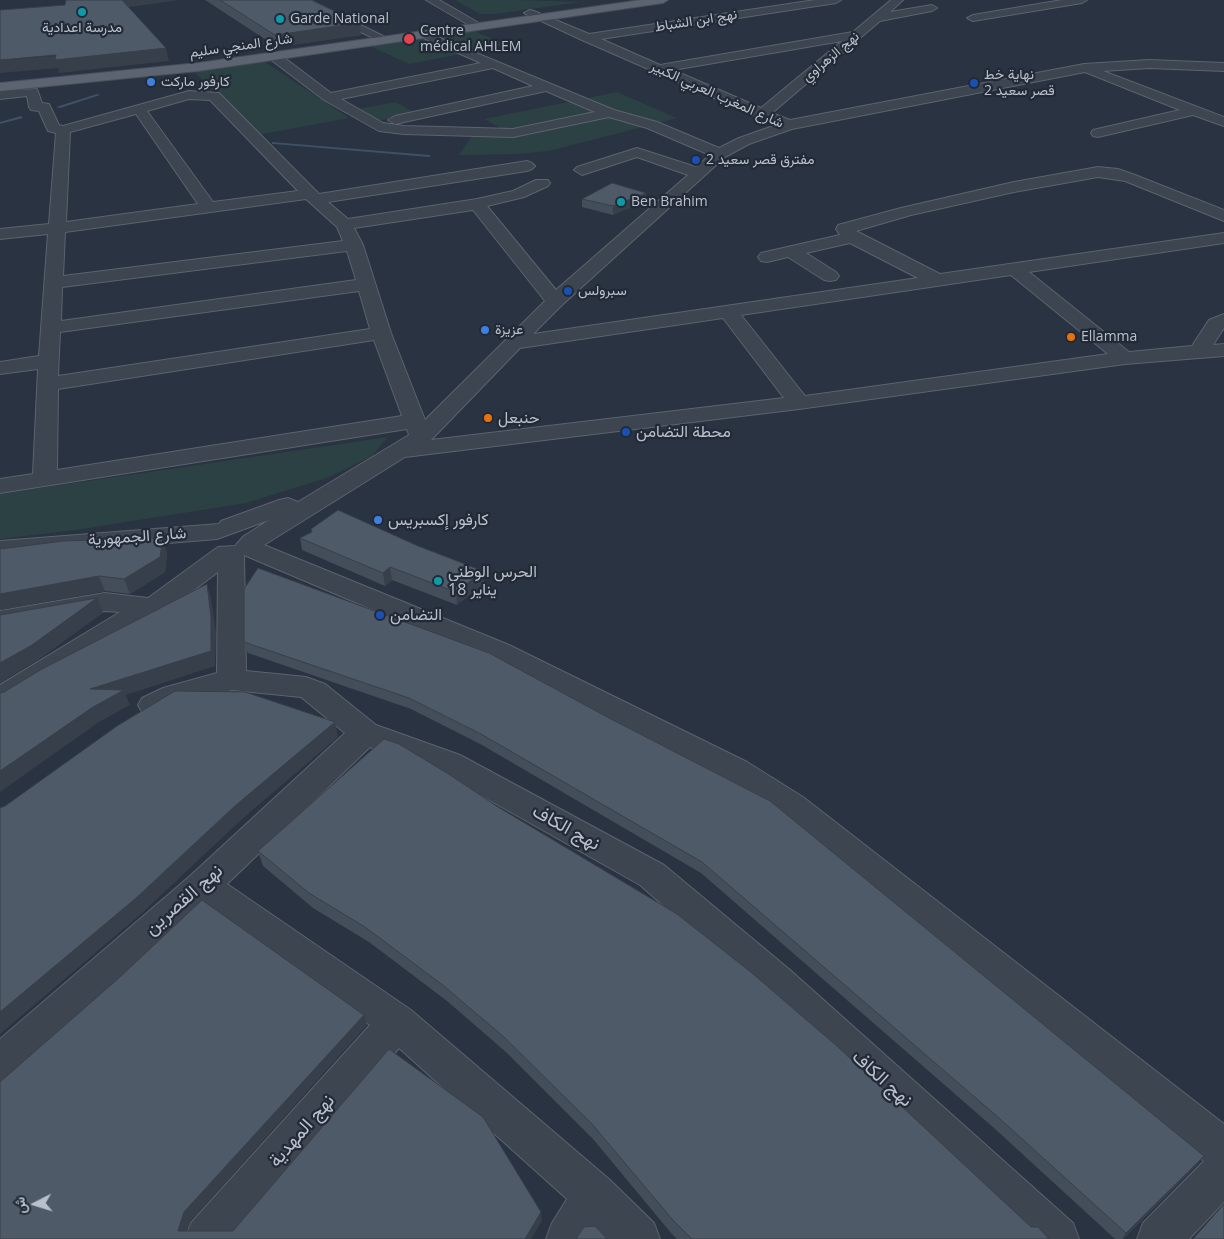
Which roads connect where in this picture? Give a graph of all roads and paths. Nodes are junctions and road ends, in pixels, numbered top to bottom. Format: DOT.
graph roads {
  1 [pos="301,0"];
  2 [pos="431,0"];
  3 [pos="445,0"];
  4 [pos="618,0"];
  5 [pos="663,0"];
  6 [pos="836,0"];
  7 [pos="898,0"];
  8 [pos="909,0"];
  9 [pos="1082,0"];
  10 [pos="598,10"];
  11 [pos="535,15"];
  12 [pos="878,18"];
  13 [pos="973,18"];
  14 [pos="485,23"];
  15 [pos="567,30"];
  16 [pos="423,34"];
  17 [pos="855,35"];
  18 [pos="377,36"];
  19 [pos="586,38"];
  20 [pos="274,56"];
  21 [pos="495,64"];
  22 [pos="1224,67"];
  23 [pos="1084,68"];
  24 [pos="658,69"];
  25 [pos="0,81"];
  26 [pos="0,87"];
  27 [pos="545,87"];
  28 [pos="0,95"];
  29 [pos="329,97"];
  30 [pos="139,109"];
  31 [pos="1191,110"];
  32 [pos="609,113"];
  33 [pos="763,113"];
  34 [pos="1224,122"];
  35 [pos="374,124"];
  36 [pos="789,125"];
  37 [pos="63,130"];
  38 [pos="1098,133"];
  39 [pos="720,154"];
  40 [pos="527,166"];
  41 [pos="582,170"];
  42 [pos="698,173"];
  43 [pos="542,183"];
  44 [pos="313,196"];
  45 [pos="477,204"];
  46 [pos="209,208"];
  47 [pos="1224,216"];
  48 [pos="344,225"];
  49 [pos="58,228"];
  50 [pos="0,234"];
  51 [pos="852,237"];
  52 [pos="1224,238"];
  53 [pos="354,245"];
  54 [pos="790,251"];
  55 [pos="767,257"];
  56 [pos="1013,268"];
  57 [pos="830,276"];
  58 [pos="937,280"];
  59 [pos="52,282"];
  60 [pos="366,284"];
  61 [pos="555,301"];
  62 [pos="727,310"];
  63 [pos="1224,320"];
  64 [pos="50,328"];
  65 [pos="381,333"];
  66 [pos="514,342"];
  67 [pos="1224,350"];
  68 [pos="1199,352"];
  69 [pos="1124,358"];
  70 [pos="49,361"];
  71 [pos="0,368"];
  72 [pos="47,384"];
  73 [pos="799,404"];
  74 [pos="418,429"];
  75 [pos="403,450"];
  76 [pos="45,479"];
  77 [pos="0,486"];
  78 [pos="229,544"];
  79 [pos="0,549"];
  80 [pos="142,610"];
  81 [pos="0,620"];
  82 [pos="232,680"];
  83 [pos="0,699"];
  84 [pos="126,722"];
  85 [pos="365,733"];
  86 [pos="202,886"];
  87 [pos="397,1022"];
  88 [pos="0,1064"];
  89 [pos="1224,1150"];
  90 [pos="1224,1171"];
  91 [pos="594,1195"];
  92 [pos="207,1239"];
  93 [pos="568,1239"];
  94 [pos="638,1239"];
  95 [pos="1056,1239"];
  96 [pos="1159,1239"];
  1 -- 18 [label="street"];
  2 -- 14 [label="street"];
  3 -- 14 [label="street"];
  4 -- 11 [label="main road, شارع المنجي سليم"];
  5 -- 10 [label="main road, شارع المنجي سليم"];
  6 -- 19 [label="street, نهج ابن الشباط"];
  7 -- 12 [label="street, نهج الزهراوي"];
  8 -- 12 [label="street"];
  9 -- 13 [label="street"];
  10 -- 11 [label="main road, شارع المنجي سليم"];
  10 -- 15 [label="main road"];
  11 -- 14 [label="main road, شارع المنجي سليم"];
  11 -- 15 [label="street, شارع المغرب العربي الكبير"];
  12 -- 17 [label="street, نهج الزهراوي"];
  14 -- 15 [label="main road"];
  14 -- 16 [label="main road, شارع المنجي سليم"];
  14 -- 18 [label="main road, شارع المنجي سليم"];
  15 -- 19 [label="street, شارع المغرب العربي الكبير"];
  16 -- 20 [label="main road, شارع المنجي سليم"];
  16 -- 21 [label="street"];
  17 -- 24 [label="street"];
  17 -- 33 [label="street, نهج الزهراوي"];
  18 -- 25 [label="main road, شارع المنجي سليم"];
  19 -- 24 [label="street, شارع المغرب العربي الكبير"];
  20 -- 26 [label="main road, شارع المنجي سليم"];
  20 -- 29 [label="street"];
  21 -- 27 [label="street"];
  21 -- 29 [label="street"];
  22 -- 23 [label="street"];
  23 -- 31 [label="street"];
  23 -- 36 [label="street"];
  24 -- 33 [label="street, شارع المغرب العربي الكبير"];
  27 -- 32 [label="street"];
  27 -- 35 [label="street"];
  28 -- 37 [label="street"];
  29 -- 35 [label="street"];
  30 -- 37 [label="street"];
  30 -- 44 [label="street"];
  30 -- 46 [label="street"];
  31 -- 34 [label="street"];
  31 -- 38 [label="street"];
  32 -- 35 [label="street"];
  32 -- 39 [label="street"];
  33 -- 36 [label="street, شارع المغرب العربي الكبير"];
  36 -- 39 [label="street, شارع المغرب العربي الكبير"];
  37 -- 49 [label="street"];
  39 -- 42 [label="street, شارع المغرب العربي الكبير"];
  40 -- 44 [label="street"];
  41 -- 42 [label="street"];
  42 -- 61 [label="street, شارع المغرب العربي الكبير"];
  43 -- 45 [label="street"];
  44 -- 46 [label="street"];
  44 -- 48 [label="street"];
  45 -- 48 [label="street"];
  45 -- 61 [label="street"];
  46 -- 49 [label="street"];
  47 -- 51 [label="street"];
  48 -- 53 [label="street"];
  49 -- 50 [label="street"];
  49 -- 59 [label="street"];
  51 -- 54 [label="street"];
  51 -- 58 [label="street"];
  52 -- 56 [label="street"];
  53 -- 59 [label="street"];
  53 -- 60 [label="street"];
  54 -- 55 [label="street"];
  54 -- 57 [label="street"];
  56 -- 58 [label="street"];
  56 -- 69 [label="street"];
  58 -- 62 [label="street"];
  59 -- 64 [label="street"];
  60 -- 64 [label="street"];
  60 -- 65 [label="street"];
  61 -- 66 [label="street, شارع المغرب العربي الكبير"];
  62 -- 66 [label="street"];
  62 -- 73 [label="street"];
  63 -- 68 [label="street"];
  64 -- 70 [label="street"];
  65 -- 72 [label="street"];
  65 -- 74 [label="street"];
  66 -- 74 [label="street, شارع المغرب العربي الكبير"];
  67 -- 68 [label="street"];
  68 -- 69 [label="street"];
  69 -- 73 [label="street"];
  70 -- 71 [label="street"];
  70 -- 72 [label="street"];
  72 -- 76 [label="street"];
  73 -- 75 [label="street"];
  74 -- 75 [label="street, شارع المغرب العربي الكبير"];
  74 -- 76 [label="street"];
  75 -- 78 [label="street, شارع المغرب العربي الكبير"];
  76 -- 77 [label="street"];
  78 -- 79 [label="street, شارع الجمهورية"];
  78 -- 80 [label="street, شارع المغرب العربي الكبير"];
  78 -- 82 [label="street"];
  78 -- 89 [label="street"];
  80 -- 81 [label="street"];
  80 -- 83 [label="street, شارع المغرب العربي الكبير"];
  82 -- 84 [label="street, نهج الكاف"];
  82 -- 85 [label="street, نهج الكاف"];
  85 -- 86 [label="street, نهج القصرين"];
  85 -- 95 [label="street, نهج الكاف"];
  86 -- 87 [label="street"];
  86 -- 88 [label="street, نهج القصرين"];
  87 -- 91 [label="street"];
  87 -- 92 [label="street, نهج المهدية"];
  90 -- 96 [label="street"];
  91 -- 93 [label="street"];
  91 -- 94 [label="street"];
}
